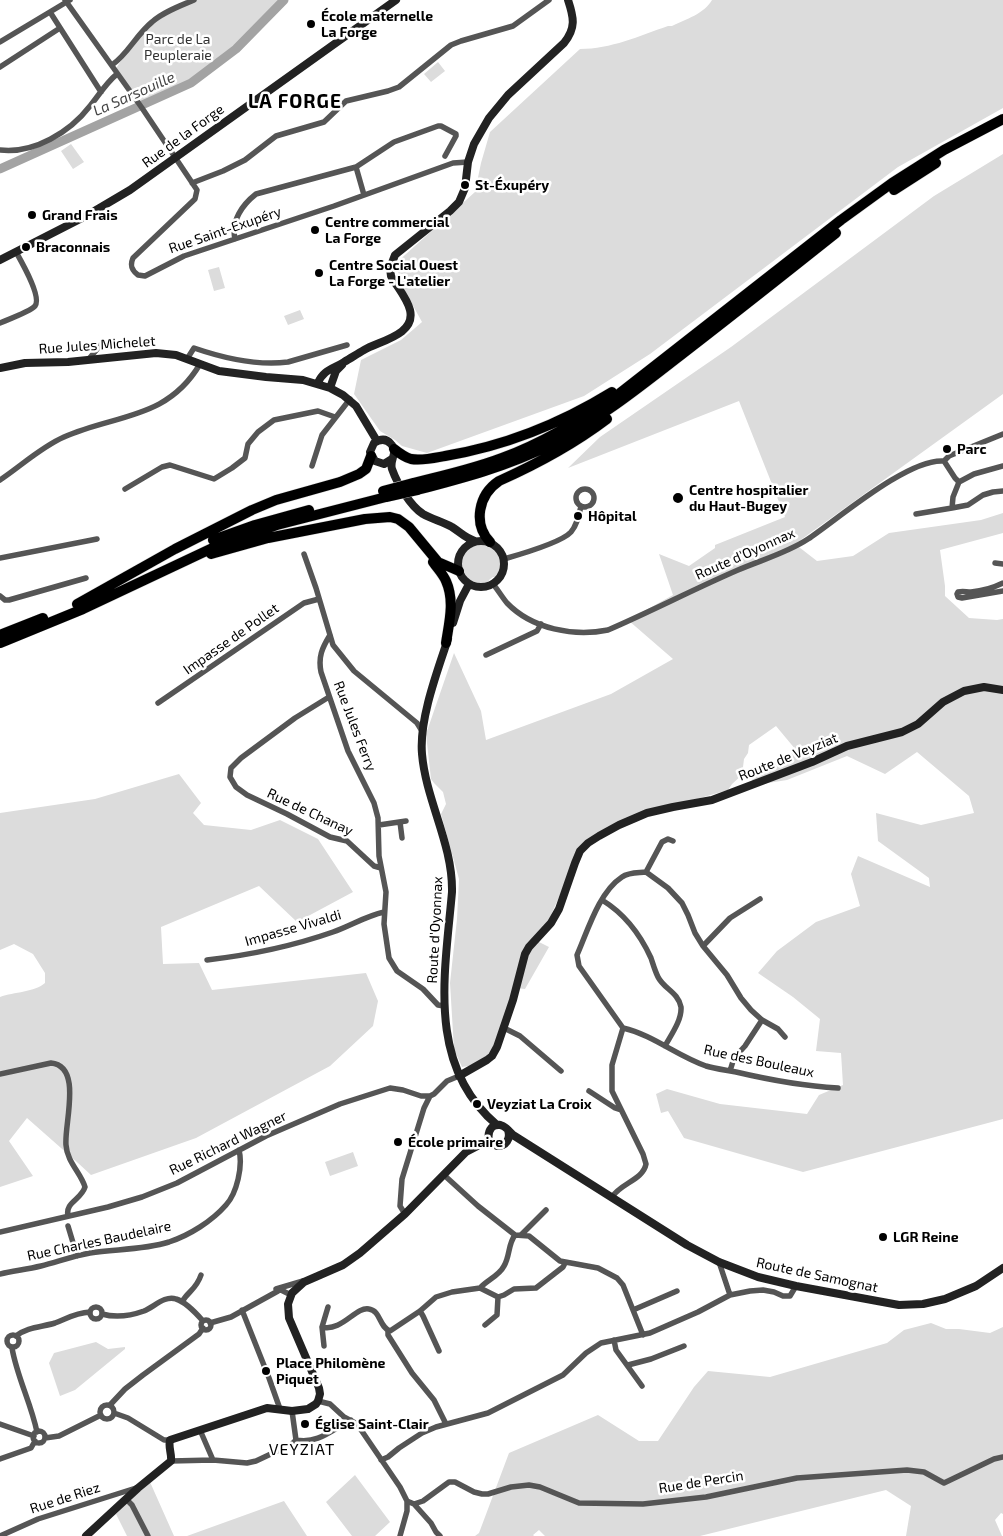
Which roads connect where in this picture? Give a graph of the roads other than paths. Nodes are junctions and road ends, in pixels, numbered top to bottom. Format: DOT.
graph roads {
  1 [pos="194,0"];
  2 [pos="396,0"];
  3 [pos="550,0"];
  4 [pos="568,0"];
  5 [pos="67,1"];
  6 [pos="50,12"];
  7 [pos="60,28"];
  8 [pos="0,42"];
  9 [pos="112,66"];
  10 [pos="0,67"];
  11 [pos="118,74"];
  12 [pos="101,92"];
  13 [pos="1003,119"];
  14 [pos="1003,127"];
  15 [pos="0,150"];
  16 [pos="445,156"];
  17 [pos="176,158"];
  18 [pos="468,162"];
  19 [pos="356,167"];
  20 [pos="192,183"];
  21 [pos="364,195"];
  22 [pos="235,239"];
  23 [pos="16,252"];
  24 [pos="0,260"];
  25 [pos="0,323"];
  26 [pos="103,342"];
  27 [pos="347,345"];
  28 [pos="688,350"];
  29 [pos="668,357"];
  30 [pos="187,359"];
  31 [pos="88,360"];
  32 [pos="343,363"];
  33 [pos="200,364"];
  34 [pos="0,368"];
  35 [pos="318,383"];
  36 [pos="330,388"];
  37 [pos="350,399"];
  38 [pos="335,417"];
  39 [pos="1003,434"];
  40 [pos="377,441"];
  41 [pos="394,449"];
  42 [pos="371,456"];
  43 [pos="392,460"];
  44 [pos="944,461"];
  45 [pos="381,463"];
  46 [pos="312,466"];
  47 [pos="1003,466"];
  48 [pos="0,480"];
  49 [pos="960,482"];
  50 [pos="415,486"];
  51 [pos="125,488"];
  52 [pos="1003,491"];
  53 [pos="385,494"];
  54 [pos="581,506"];
  55 [pos="952,508"];
  56 [pos="916,514"];
  57 [pos="97,539"];
  58 [pos="474,542"];
  59 [pos="490,542"];
  60 [pos="424,546"];
  61 [pos="462,550"];
  62 [pos="304,554"];
  63 [pos="0,558"];
  64 [pos="504,559"];
  65 [pos="995,563"];
  66 [pos="1003,564"];
  67 [pos="163,571"];
  68 [pos="459,571"];
  69 [pos="86,578"];
  70 [pos="1003,583"];
  71 [pos="469,584"];
  72 [pos="493,584"];
  73 [pos="1003,591"];
  74 [pos="0,596"];
  75 [pos="319,599"];
  76 [pos="77,604"];
  77 [pos="541,624"];
  78 [pos="0,635"];
  79 [pos="330,635"];
  80 [pos="0,643"];
  81 [pos="446,643"];
  82 [pos="486,655"];
  83 [pos="1003,690"];
  84 [pos="329,697"];
  85 [pos="158,703"];
  86 [pos="425,714"];
  87 [pos="416,722"];
  88 [pos="422,731"];
  89 [pos="379,825"];
  90 [pos="402,838"];
  91 [pos="673,841"];
  92 [pos="381,868"];
  93 [pos="646,872"];
  94 [pos="760,899"];
  95 [pos="602,900"];
  96 [pos="384,912"];
  97 [pos="703,946"];
  98 [pos="207,960"];
  99 [pos="444,1006"];
  100 [pos="762,1020"];
  101 [pos="504,1028"];
  102 [pos="623,1028"];
  103 [pos="784,1037"];
  104 [pos="665,1046"];
  105 [pos="560,1071"];
  106 [pos="730,1071"];
  107 [pos="0,1074"];
  108 [pos="459,1076"];
  109 [pos="838,1088"];
  110 [pos="589,1091"];
  111 [pos="430,1096"];
  112 [pos="478,1106"];
  113 [pos="622,1110"];
  114 [pos="497,1125"];
  115 [pos="508,1130"];
  116 [pos="489,1136"];
  117 [pos="506,1143"];
  118 [pos="532,1146"];
  119 [pos="240,1150"];
  120 [pos="444,1175"];
  121 [pos="612,1197"];
  122 [pos="546,1210"];
  123 [pos="405,1214"];
  124 [pos="68,1216"];
  125 [pos="68,1226"];
  126 [pos="0,1232"];
  127 [pos="518,1235"];
  128 [pos="77,1256"];
  129 [pos="719,1262"];
  130 [pos="565,1263"];
  131 [pos="1003,1268"];
  132 [pos="0,1274"];
  133 [pos="201,1275"];
  134 [pos="308,1280"];
  135 [pos="796,1286"];
  136 [pos="480,1288"];
  137 [pos="677,1291"];
  138 [pos="271,1294"];
  139 [pos="291,1295"];
  140 [pos="730,1295"];
  141 [pos="498,1297"];
  142 [pos="182,1302"];
  143 [pos="328,1307"];
  144 [pos="242,1310"];
  145 [pos="633,1310"];
  146 [pos="420,1311"];
  147 [pos="203,1321"];
  148 [pos="210,1323"];
  149 [pos="485,1325"];
  150 [pos="322,1327"];
  151 [pos="203,1328"];
  152 [pos="388,1330"];
  153 [pos="643,1335"];
  154 [pos="16,1336"];
  155 [pos="614,1340"];
  156 [pos="324,1346"];
  157 [pos="684,1346"];
  158 [pos="12,1348"];
  159 [pos="438,1351"];
  160 [pos="628,1366"];
  161 [pos="642,1386"];
  162 [pos="318,1401"];
  163 [pos="110,1406"];
  164 [pos="280,1409"];
  165 [pos="292,1411"];
  166 [pos="114,1414"];
  167 [pos="101,1415"];
  168 [pos="351,1420"];
  169 [pos="0,1424"];
  170 [pos="446,1424"];
  171 [pos="200,1430"];
  172 [pos="35,1436"];
  173 [pos="45,1438"];
  174 [pos="170,1440"];
  175 [pos="296,1440"];
  176 [pos="1003,1457"];
  177 [pos="0,1460"];
  178 [pos="213,1460"];
  179 [pos="381,1460"];
  180 [pos="171,1461"];
  181 [pos="138,1488"];
  182 [pos="126,1498"];
  183 [pos="407,1501"];
  184 [pos="414,1504"];
  185 [pos="0,1536"];
  186 [pos="86,1536"];
  187 [pos="148,1536"];
  188 [pos="400,1536"];
  189 [pos="440,1536"];
  1 -- 9 [label="street"];
  2 -- 17 [label="main road, Rue de la Forge"];
  3 -- 20 [label="street"];
  4 -- 18 [label="main road"];
  5 -- 6 [label="street"];
  5 -- 9 [label="street"];
  6 -- 7 [label="street"];
  6 -- 8 [label="street"];
  7 -- 10 [label="street"];
  7 -- 12 [label="street"];
  9 -- 11 [label="street"];
  11 -- 12 [label="street"];
  11 -- 17 [label="street"];
  12 -- 15 [label="street"];
  13 -- 29 [label="highway"];
  14 -- 28 [label="highway"];
  16 -- 19 [label="street"];
  17 -- 20 [label="street"];
  17 -- 23 [label="main road, Rue de la Forge"];
  18 -- 21 [label="street, Rue Saint-Exupéry"];
  18 -- 32 [label="main road"];
  19 -- 21 [label="street"];
  19 -- 22 [label="street"];
  20 -- 22 [label="street, Rue Saint-Exupéry"];
  21 -- 22 [label="street, Rue Saint-Exupéry"];
  23 -- 24 [label="main road, Rue de la Forge"];
  23 -- 25 [label="street"];
  26 -- 31 [label="street"];
  27 -- 30 [label="street"];
  28 -- 50 [label="highway"];
  28 -- 59 [label="highway"];
  29 -- 41 [label="highway"];
  29 -- 50 [label="highway"];
  30 -- 31 [label="main road, Rue Jules Michelet"];
  30 -- 33 [label="main road, Rue Jules Michelet"];
  31 -- 34 [label="main road, Rue Jules Michelet"];
  32 -- 35 [label="main road"];
  32 -- 36 [label="main road"];
  33 -- 35 [label="main road, Rue Jules Michelet"];
  33 -- 48 [label="street"];
  35 -- 36 [label="main road, Rue Jules Michelet"];
  36 -- 37 [label="main road, Rue Jules Michelet"];
  37 -- 38 [label="street"];
  37 -- 40 [label="main road, Rue Jules Michelet"];
  38 -- 46 [label="street"];
  38 -- 51 [label="street"];
  39 -- 44 [label="street, Route d'Oyonnax"];
  40 -- 41 [label="main road"];
  40 -- 42 [label="main road"];
  41 -- 43 [label="main road"];
  42 -- 45 [label="main road"];
  42 -- 76 [label="highway"];
  43 -- 45 [label="main road"];
  43 -- 58 [label="main road"];
  44 -- 49 [label="street"];
  44 -- 77 [label="street, Route d'Oyonnax"];
  45 -- 61 [label="main road"];
  47 -- 49 [label="street"];
  49 -- 55 [label="street"];
  50 -- 53 [label="highway, bridge"];
  52 -- 55 [label="street"];
  53 -- 67 [label="highway"];
  53 -- 76 [label="highway"];
  54 -- 64 [label="street"];
  55 -- 56 [label="street"];
  57 -- 63 [label="street"];
  58 -- 59 [label="main road"];
  58 -- 61 [label="main road"];
  59 -- 64 [label="main road"];
  60 -- 67 [label="highway"];
  60 -- 68 [label="highway"];
  60 -- 81 [label="highway"];
  61 -- 68 [label="main road"];
  62 -- 75 [label="street"];
  64 -- 72 [label="main road"];
  65 -- 66 [label="street"];
  67 -- 80 [label="highway"];
  68 -- 71 [label="main road"];
  69 -- 74 [label="street"];
  70 -- 73 [label="street"];
  71 -- 72 [label="main road"];
  71 -- 81 [label="main road, Route d'Oyonnax"];
  72 -- 77 [label="street, Route d'Oyonnax"];
  75 -- 79 [label="street"];
  75 -- 85 [label="street, Impasse de Pollet"];
  76 -- 78 [label="highway"];
  77 -- 82 [label="street"];
  79 -- 84 [label="street, Rue Jules Ferry"];
  79 -- 87 [label="street"];
  81 -- 86 [label="main road, Route d'Oyonnax"];
  83 -- 101 [label="main road, Route de Veyziat"];
  84 -- 89 [label="street, Rue Jules Ferry"];
  84 -- 92 [label="street, Rue de Chanay"];
  86 -- 87 [label="street"];
  86 -- 88 [label="main road, Route d'Oyonnax"];
  87 -- 88 [label="street"];
  88 -- 99 [label="main road, Route d'Oyonnax"];
  89 -- 90 [label="street"];
  89 -- 92 [label="street, Rue Jules Ferry"];
  91 -- 93 [label="street"];
  92 -- 96 [label="street, Rue Jules Ferry"];
  93 -- 95 [label="street"];
  93 -- 97 [label="street"];
  94 -- 97 [label="street"];
  95 -- 102 [label="street"];
  95 -- 104 [label="street"];
  96 -- 98 [label="street, Impasse Vivaldi"];
  96 -- 99 [label="street, Rue Jules Ferry"];
  97 -- 100 [label="street"];
  99 -- 108 [label="main road, Route d'Oyonnax"];
  100 -- 103 [label="street"];
  100 -- 106 [label="street"];
  101 -- 105 [label="street"];
  101 -- 108 [label="main road"];
  102 -- 104 [label="street, Rue des Bouleaux"];
  102 -- 113 [label="street"];
  104 -- 106 [label="street, Rue des Bouleaux"];
  106 -- 109 [label="street, Rue des Bouleaux"];
  107 -- 124 [label="street"];
  108 -- 111 [label="street"];
  108 -- 112 [label="main road"];
  110 -- 113 [label="street"];
  111 -- 119 [label="street, Rue Richard Wagner"];
  111 -- 123 [label="street"];
  112 -- 114 [label="main road"];
  112 -- 116 [label="main road"];
  113 -- 121 [label="street"];
  114 -- 115 [label="main road"];
  114 -- 116 [label="main road"];
  115 -- 117 [label="main road"];
  115 -- 118 [label="main road, Route de Samognat"];
  116 -- 117 [label="main road"];
  116 -- 120 [label="main road"];
  117 -- 118 [label="main road, Route de Samognat"];
  118 -- 121 [label="main road, Route de Samognat"];
  119 -- 124 [label="street, Rue Richard Wagner"];
  119 -- 128 [label="street, Rue Charles Baudelaire"];
  120 -- 123 [label="main road"];
  120 -- 127 [label="street"];
  121 -- 129 [label="main road, Route de Samognat"];
  122 -- 127 [label="street"];
  123 -- 134 [label="main road"];
  124 -- 126 [label="street, Rue Richard Wagner"];
  125 -- 128 [label="street"];
  127 -- 130 [label="street"];
  127 -- 136 [label="street"];
  128 -- 132 [label="street, Rue Charles Baudelaire"];
  129 -- 135 [label="main road, Route de Samognat"];
  129 -- 140 [label="street"];
  130 -- 141 [label="street"];
  130 -- 145 [label="street"];
  131 -- 135 [label="main road, Route de Samognat"];
  133 -- 142 [label="street"];
  134 -- 138 [label="street"];
  134 -- 139 [label="main road"];
  135 -- 140 [label="street"];
  136 -- 141 [label="street"];
  136 -- 146 [label="street"];
  137 -- 145 [label="street"];
  138 -- 139 [label="street"];
  138 -- 144 [label="street"];
  139 -- 162 [label="main road"];
  140 -- 153 [label="street"];
  141 -- 149 [label="street"];
  142 -- 147 [label="street"];
  142 -- 154 [label="street"];
  143 -- 150 [label="street"];
  144 -- 148 [label="street"];
  144 -- 164 [label="street"];
  145 -- 153 [label="street"];
  146 -- 152 [label="street"];
  146 -- 159 [label="street"];
  147 -- 148 [label="street"];
  147 -- 151 [label="street"];
  148 -- 151 [label="street"];
  150 -- 152 [label="street"];
  150 -- 156 [label="street"];
  151 -- 163 [label="street"];
  152 -- 170 [label="street"];
  153 -- 155 [label="street"];
  154 -- 158 [label="street"];
  154 -- 158 [label="street"];
  155 -- 160 [label="street"];
  155 -- 170 [label="street"];
  157 -- 160 [label="street"];
  158 -- 172 [label="street"];
  160 -- 161 [label="street"];
  162 -- 165 [label="main road"];
  162 -- 168 [label="street"];
  163 -- 166 [label="street"];
  163 -- 167 [label="street"];
  164 -- 165 [label="main road"];
  164 -- 171 [label="main road"];
  165 -- 175 [label="street"];
  166 -- 167 [label="street"];
  166 -- 174 [label="street"];
  167 -- 173 [label="street"];
  168 -- 175 [label="street"];
  168 -- 179 [label="street"];
  169 -- 172 [label="street"];
  170 -- 179 [label="street"];
  171 -- 174 [label="main road"];
  171 -- 178 [label="street"];
  172 -- 173 [label="street"];
  172 -- 173 [label="street"];
  172 -- 177 [label="street"];
  174 -- 180 [label="main road"];
  175 -- 178 [label="street"];
  176 -- 184 [label="street, Rue de Percin"];
  178 -- 180 [label="street"];
  179 -- 183 [label="street"];
  180 -- 181 [label="main road"];
  181 -- 182 [label="main road"];
  181 -- 185 [label="street, Rue de Riez"];
  182 -- 186 [label="main road"];
  182 -- 187 [label="street"];
  183 -- 184 [label="street"];
  183 -- 188 [label="street"];
  184 -- 189 [label="street"];
}
